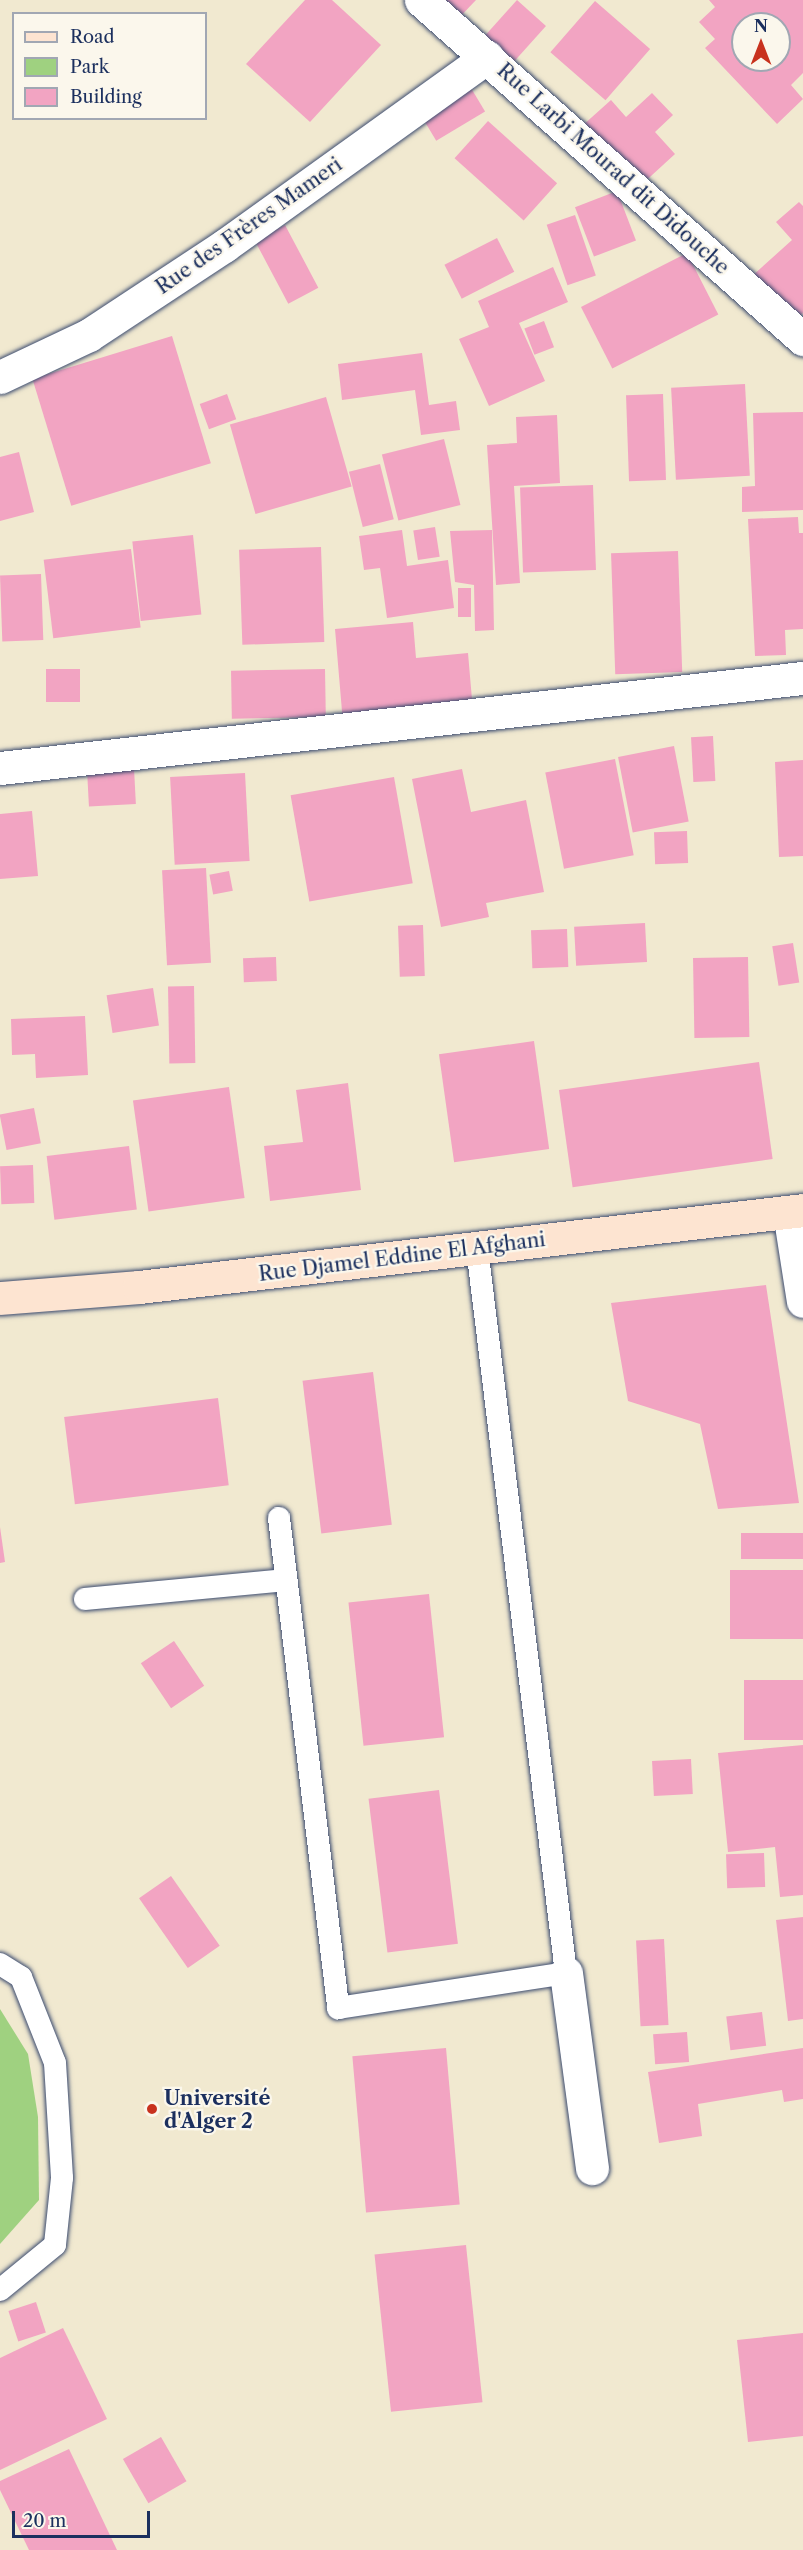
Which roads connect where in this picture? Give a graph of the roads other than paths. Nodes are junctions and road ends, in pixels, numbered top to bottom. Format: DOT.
graph roads {
  1 [pos="421,0"];
  2 [pos="487,57"];
  3 [pos="803,339"];
  4 [pos="0,377"];
  5 [pos="803,678"];
  6 [pos="0,768"];
  7 [pos="796,1211"];
  8 [pos="477,1248"];
  9 [pos="0,1298"];
  10 [pos="803,1301"];
  11 [pos="279,1518"];
  12 [pos="286,1580"];
  13 [pos="85,1599"];
  14 [pos="0,1964"];
  15 [pos="566,1973"];
  16 [pos="592,2168"];
  17 [pos="0,2290"];
  1 -- 2 [label="street, Rue Larbi Mourad dit Didouche"];
  2 -- 3 [label="street, Rue Larbi Mourad dit Didouche"];
  2 -- 4 [label="street, Rue des Frères Mameri"];
  5 -- 6 [label="street"];
  7 -- 8 [label="main road, Rue Djamel Eddine El Afghani"];
  7 -- 10 [label="street"];
  8 -- 9 [label="main road, Rue Djamel Eddine El Afghani"];
  8 -- 15 [label="lane"];
  11 -- 12 [label="lane"];
  12 -- 13 [label="lane"];
  12 -- 15 [label="lane"];
  14 -- 17 [label="lane"];
  15 -- 16 [label="street"];
}
